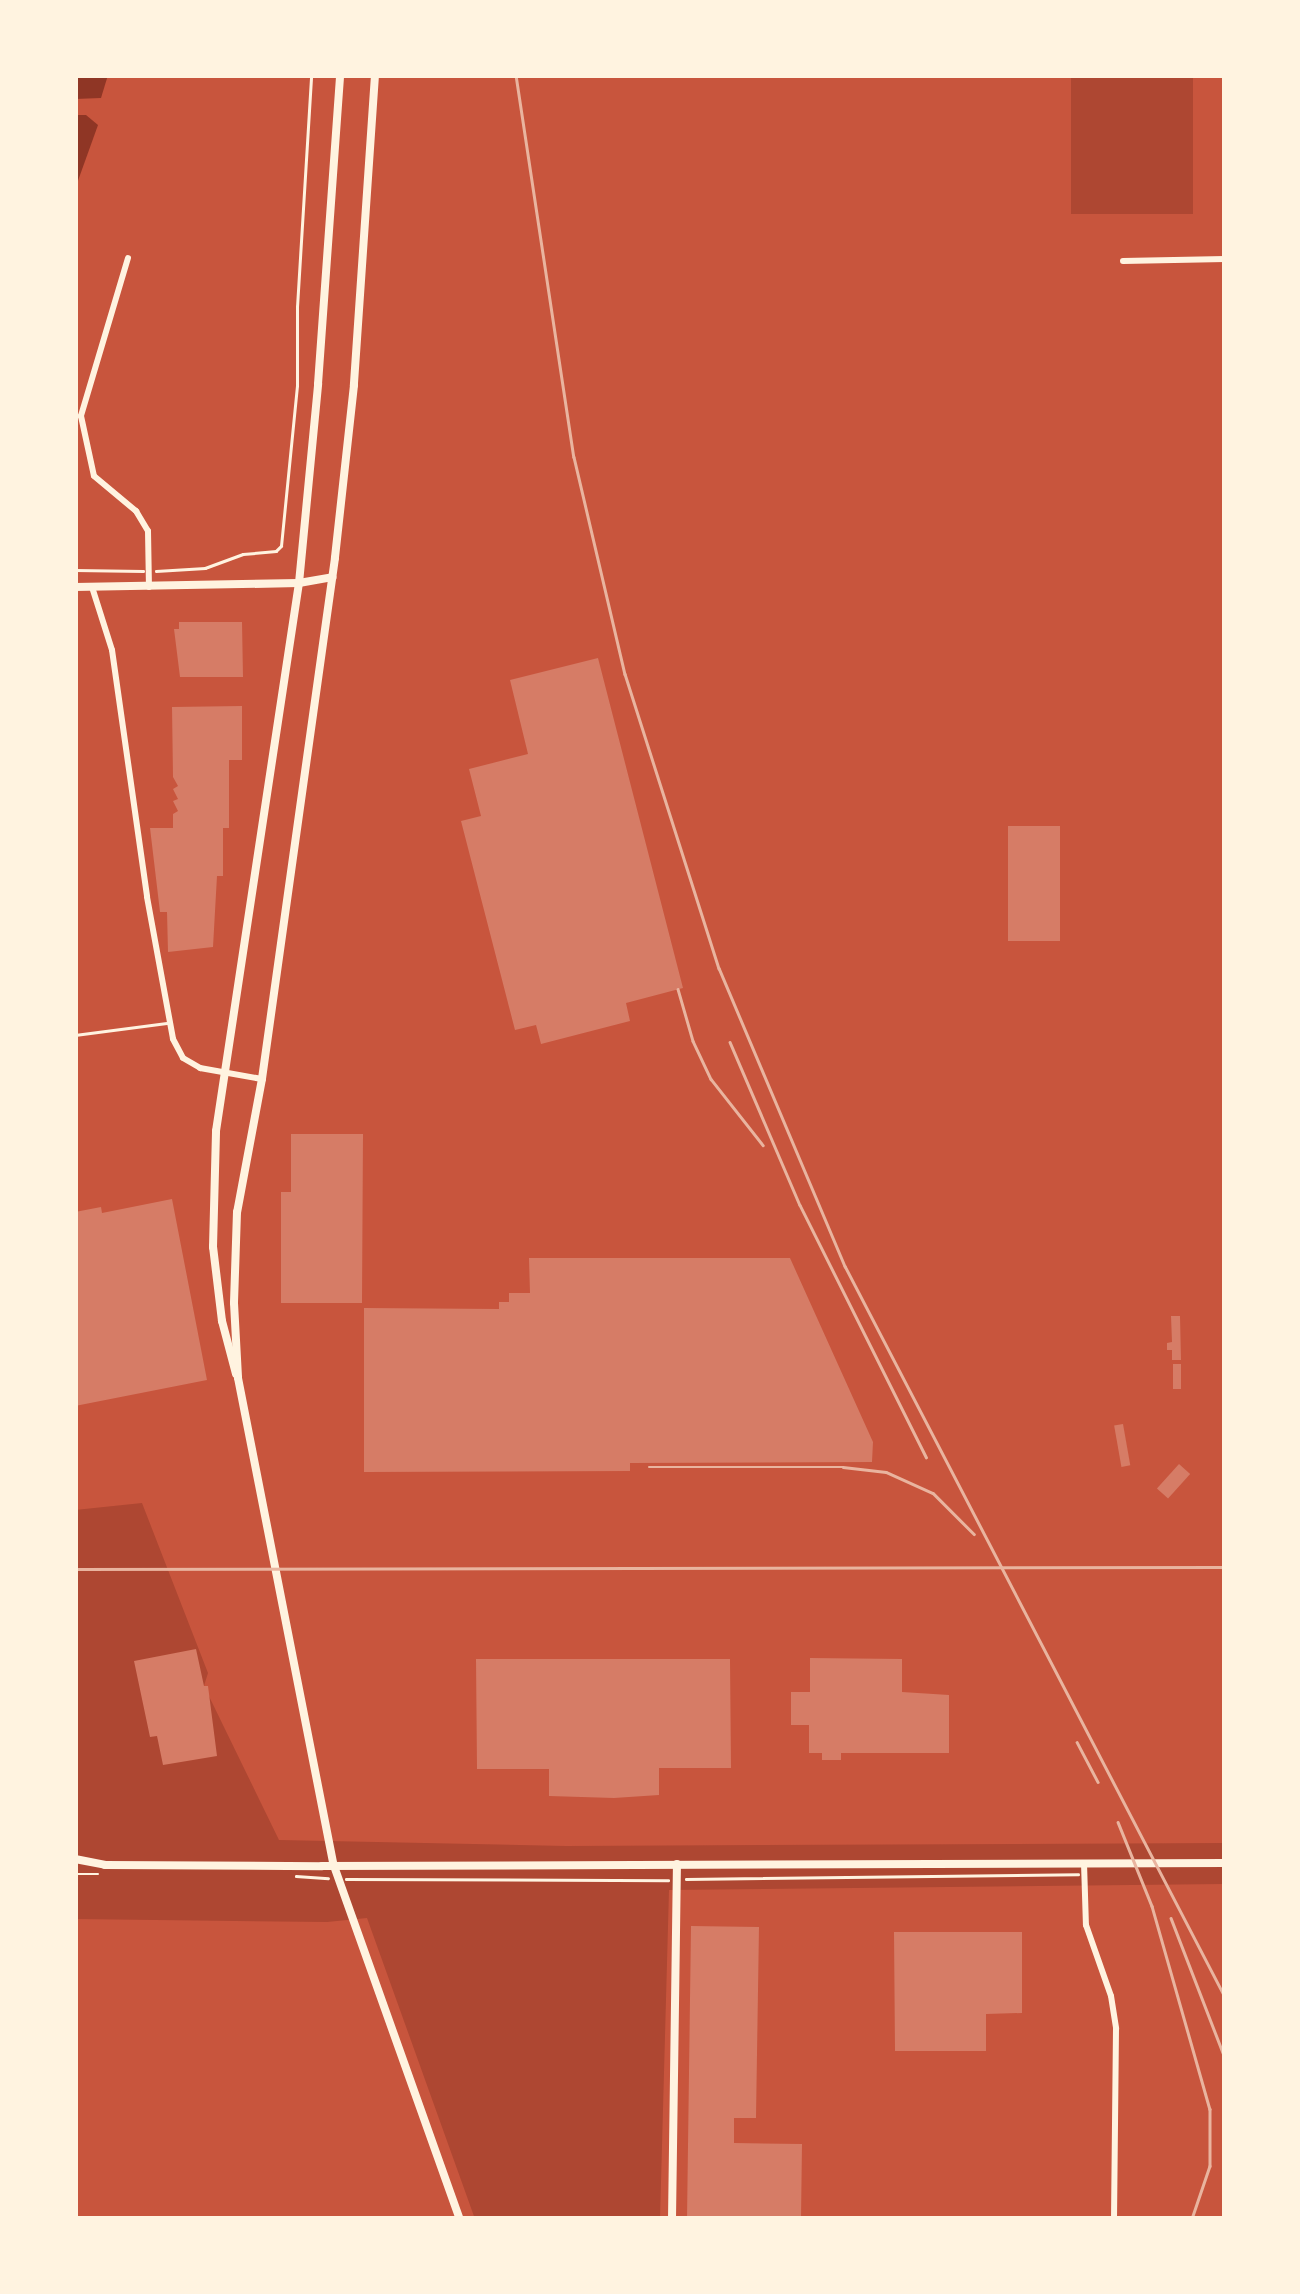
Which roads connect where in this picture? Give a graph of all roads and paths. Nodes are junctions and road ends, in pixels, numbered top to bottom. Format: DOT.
graph roads {
  1 [pos="311,75"];
  2 [pos="340,75"];
  3 [pos="375,75"];
  4 [pos="128,258"];
  5 [pos="1225,259"];
  6 [pos="1123,261"];
  7 [pos="217,564"];
  8 [pos="332,576"];
  9 [pos="299,583"];
  10 [pos="92,587"];
  11 [pos="149,587"];
  12 [pos="75,588"];
  13 [pos="170,1022"];
  14 [pos="75,1035"];
  15 [pos="224,1072"];
  16 [pos="262,1079"];
  17 [pos="238,1378"];
  18 [pos="75,1858"];
  19 [pos="1084,1863"];
  20 [pos="1225,1863"];
  21 [pos="677,1864"];
  22 [pos="334,1866"];
  23 [pos="1070,1874"];
  24 [pos="310,1878"];
  25 [pos="325,1878"];
  26 [pos="691,1879"];
  27 [pos="358,1880"];
  28 [pos="663,1880"];
  29 [pos="460,2219"];
  30 [pos="672,2219"];
  31 [pos="1114,2219"];
  1 -- 7 [label="path"];
  2 -- 9 [label="street"];
  3 -- 8 [label="street"];
  4 -- 11 [label="street"];
  5 -- 6 [label="street"];
  8 -- 9 [label="street"];
  8 -- 16 [label="street"];
  9 -- 11 [label="street"];
  9 -- 15 [label="street"];
  10 -- 11 [label="street"];
  10 -- 12 [label="street"];
  10 -- 13 [label="street"];
  13 -- 14 [label="lane"];
  13 -- 15 [label="street"];
  15 -- 16 [label="street"];
  15 -- 17 [label="street"];
  16 -- 17 [label="street"];
  17 -- 22 [label="street"];
  18 -- 22 [label="street"];
  19 -- 20 [label="street"];
  19 -- 21 [label="street"];
  19 -- 31 [label="street"];
  21 -- 22 [label="street"];
  21 -- 30 [label="street"];
  22 -- 29 [label="street"];
  23 -- 26 [label="path"];
  24 -- 25 [label="path"];
  27 -- 28 [label="path"];
}
